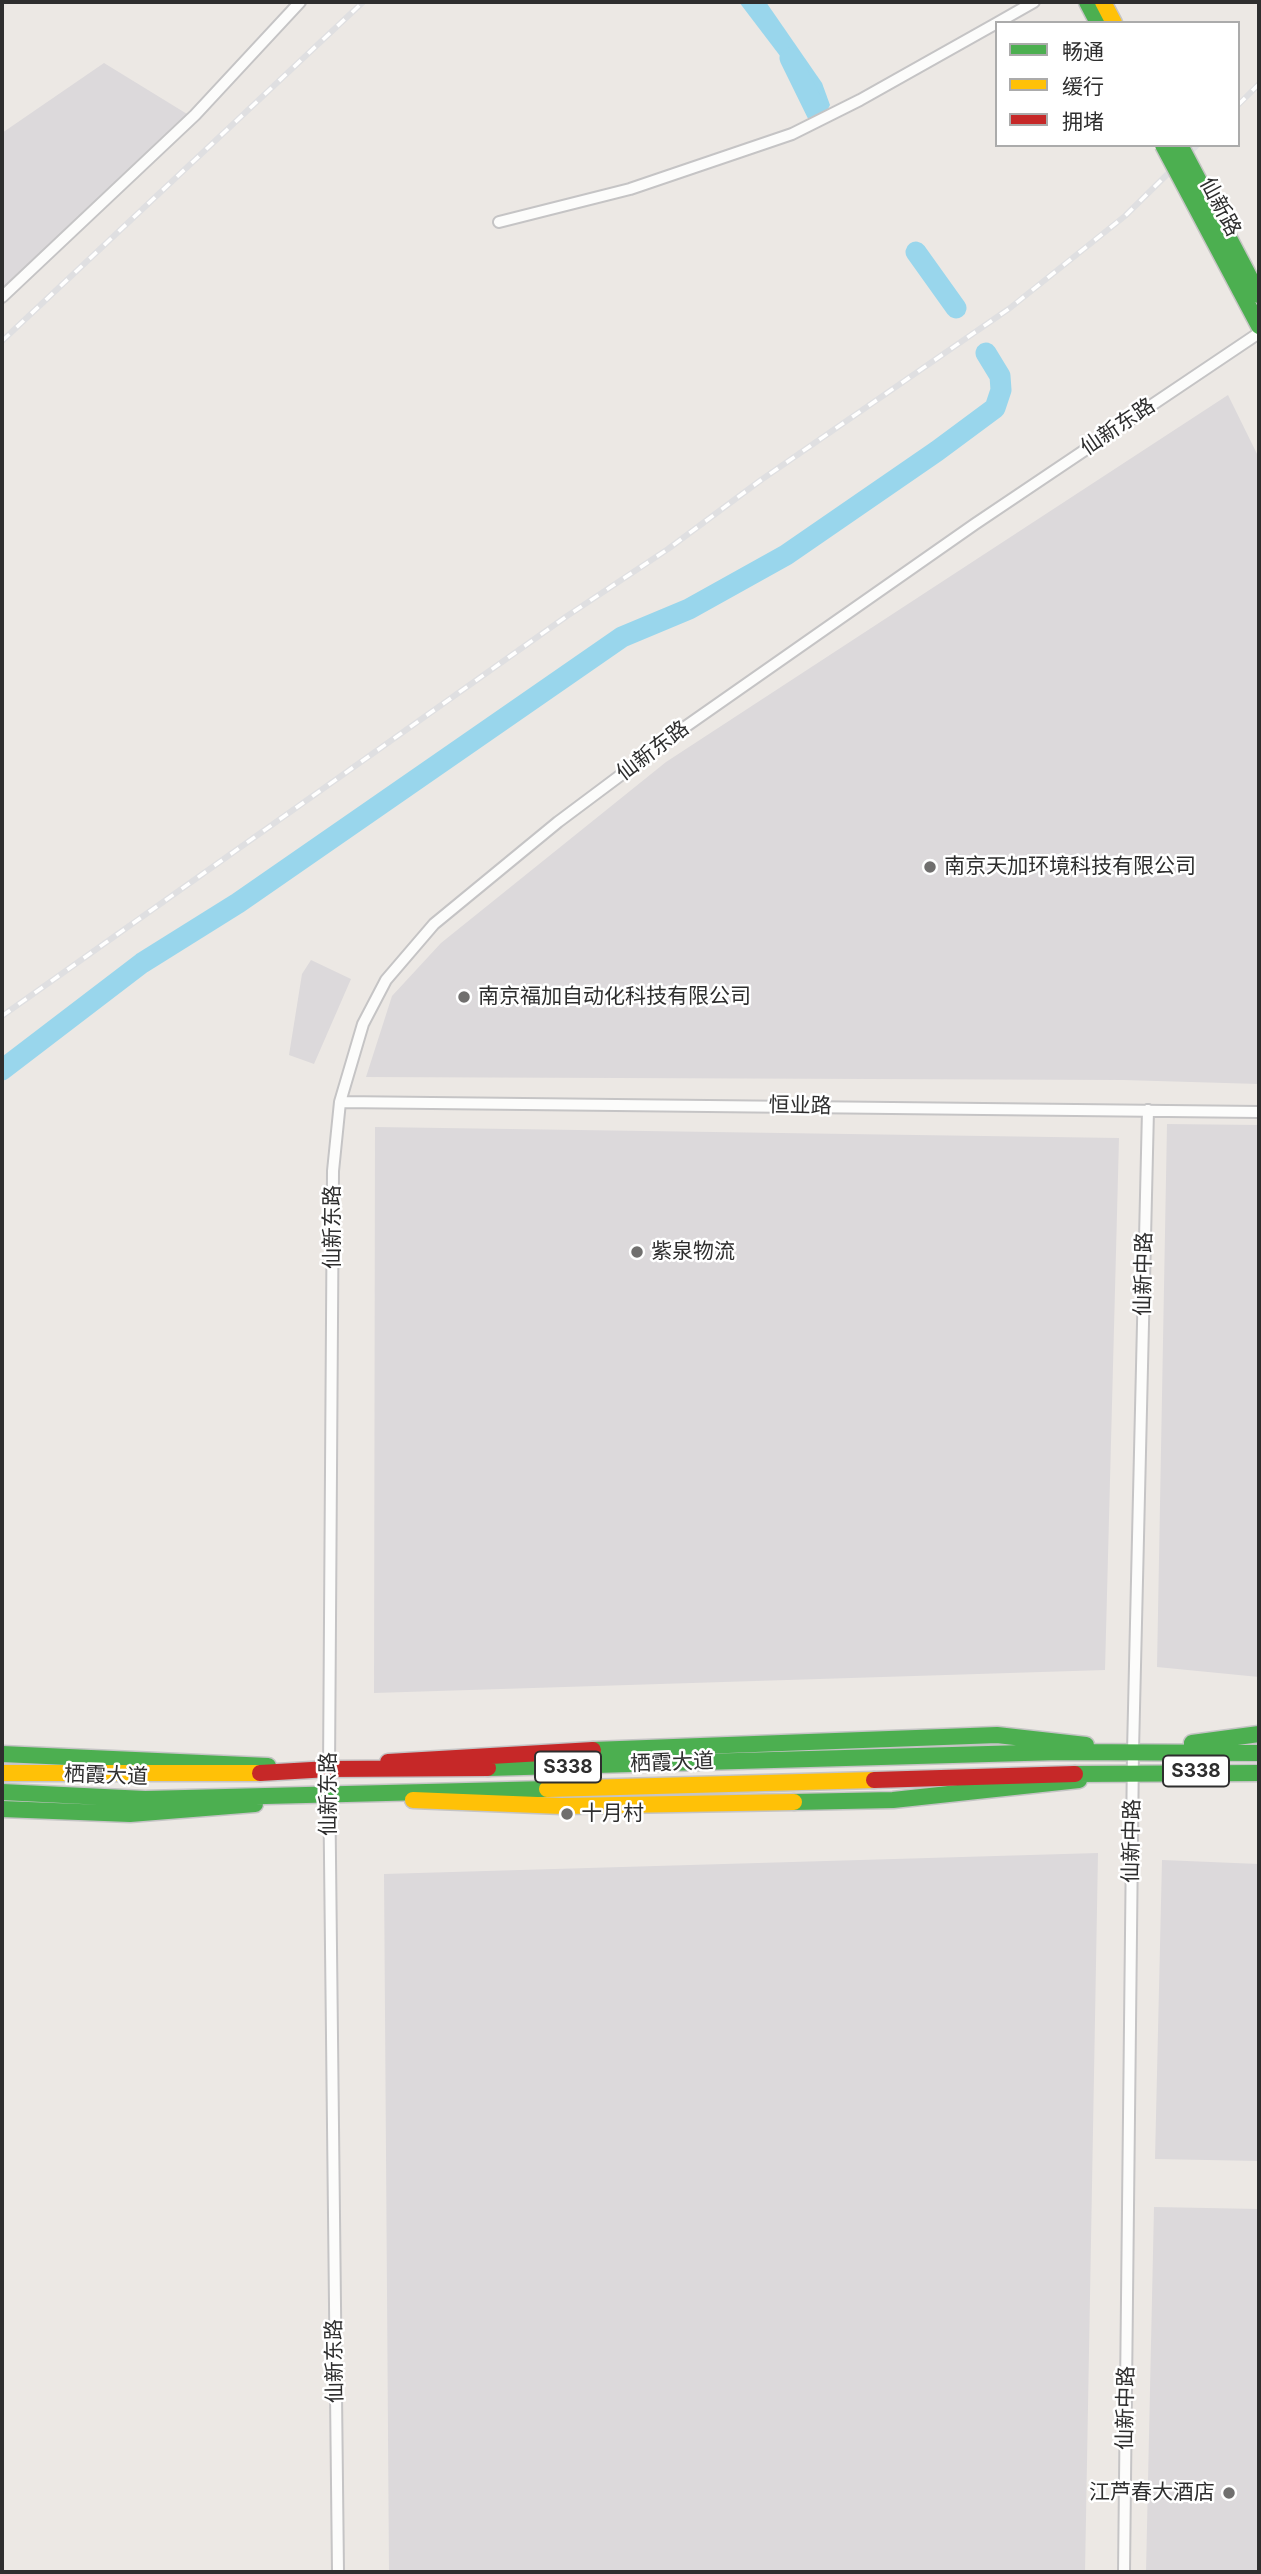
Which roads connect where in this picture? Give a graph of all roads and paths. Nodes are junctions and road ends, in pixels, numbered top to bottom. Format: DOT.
graph roads {
  1 [pos="300,2"];
  2 [pos="1034,2"];
  3 [pos="1087,2"];
  4 [pos="1103,2"];
  5 [pos="1001,21"];
  6 [pos="1097,21"];
  7 [pos="1113,21"];
  8 [pos="995,24"];
  9 [pos="1164,147"];
  10 [pos="1181,147"];
  11 [pos="499,222"];
  12 [pos="1259,295"];
  13 [pos="2,297"];
  14 [pos="1259,326"];
  15 [pos="1259,333"];
  16 [pos="340,1102"];
  17 [pos="1147,1110"];
  18 [pos="1259,1112"];
  19 [pos="1259,1734"];
  20 [pos="1133,1751"];
  21 [pos="1259,1753"];
  22 [pos="2,1754"];
  23 [pos="329,1769"];
  24 [pos="2,1773"];
  25 [pos="1133,1773"];
  26 [pos="1259,1773"];
  27 [pos="1259,1783"];
  28 [pos="2,1791"];
  29 [pos="329,1794"];
  30 [pos="2,1809"];
  31 [pos="338,2572"];
  32 [pos="1124,2572"];
  1 -- 13 [label="street"];
  2 -- 5 [label="street"];
  3 -- 6 [label="main road"];
  4 -- 7 [label="main road"];
  8 -- 11 [label="street"];
  9 -- 14 [label="main road, 仙新路, bridge"];
  10 -- 12 [label="main road, 仙新路, bridge"];
  15 -- 16 [label="street, 仙新东路"];
  16 -- 17 [label="street, 恒业路"];
  16 -- 23 [label="street, 仙新东路"];
  17 -- 18 [label="street, 恒业路"];
  17 -- 20 [label="street, 仙新中路"];
  19 -- 20 [label="main road"];
  20 -- 21 [label="main road, 栖霞大道 / S338"];
  20 -- 23 [label="main road, 栖霞大道 / S338"];
  20 -- 25 [label="street, 仙新中路"];
  22 -- 23 [label="main road"];
  23 -- 24 [label="main road, 栖霞大道 / S338"];
  23 -- 29 [label="street, 仙新东路"];
  25 -- 26 [label="main road, 栖霞大道 / S338"];
  25 -- 27 [label="main road"];
  25 -- 29 [label="main road, 栖霞大道 / S338"];
  25 -- 32 [label="street, 仙新中路"];
  28 -- 29 [label="main road, 栖霞大道 / S338"];
  29 -- 30 [label="main road"];
  29 -- 31 [label="street, 仙新东路"];
}
